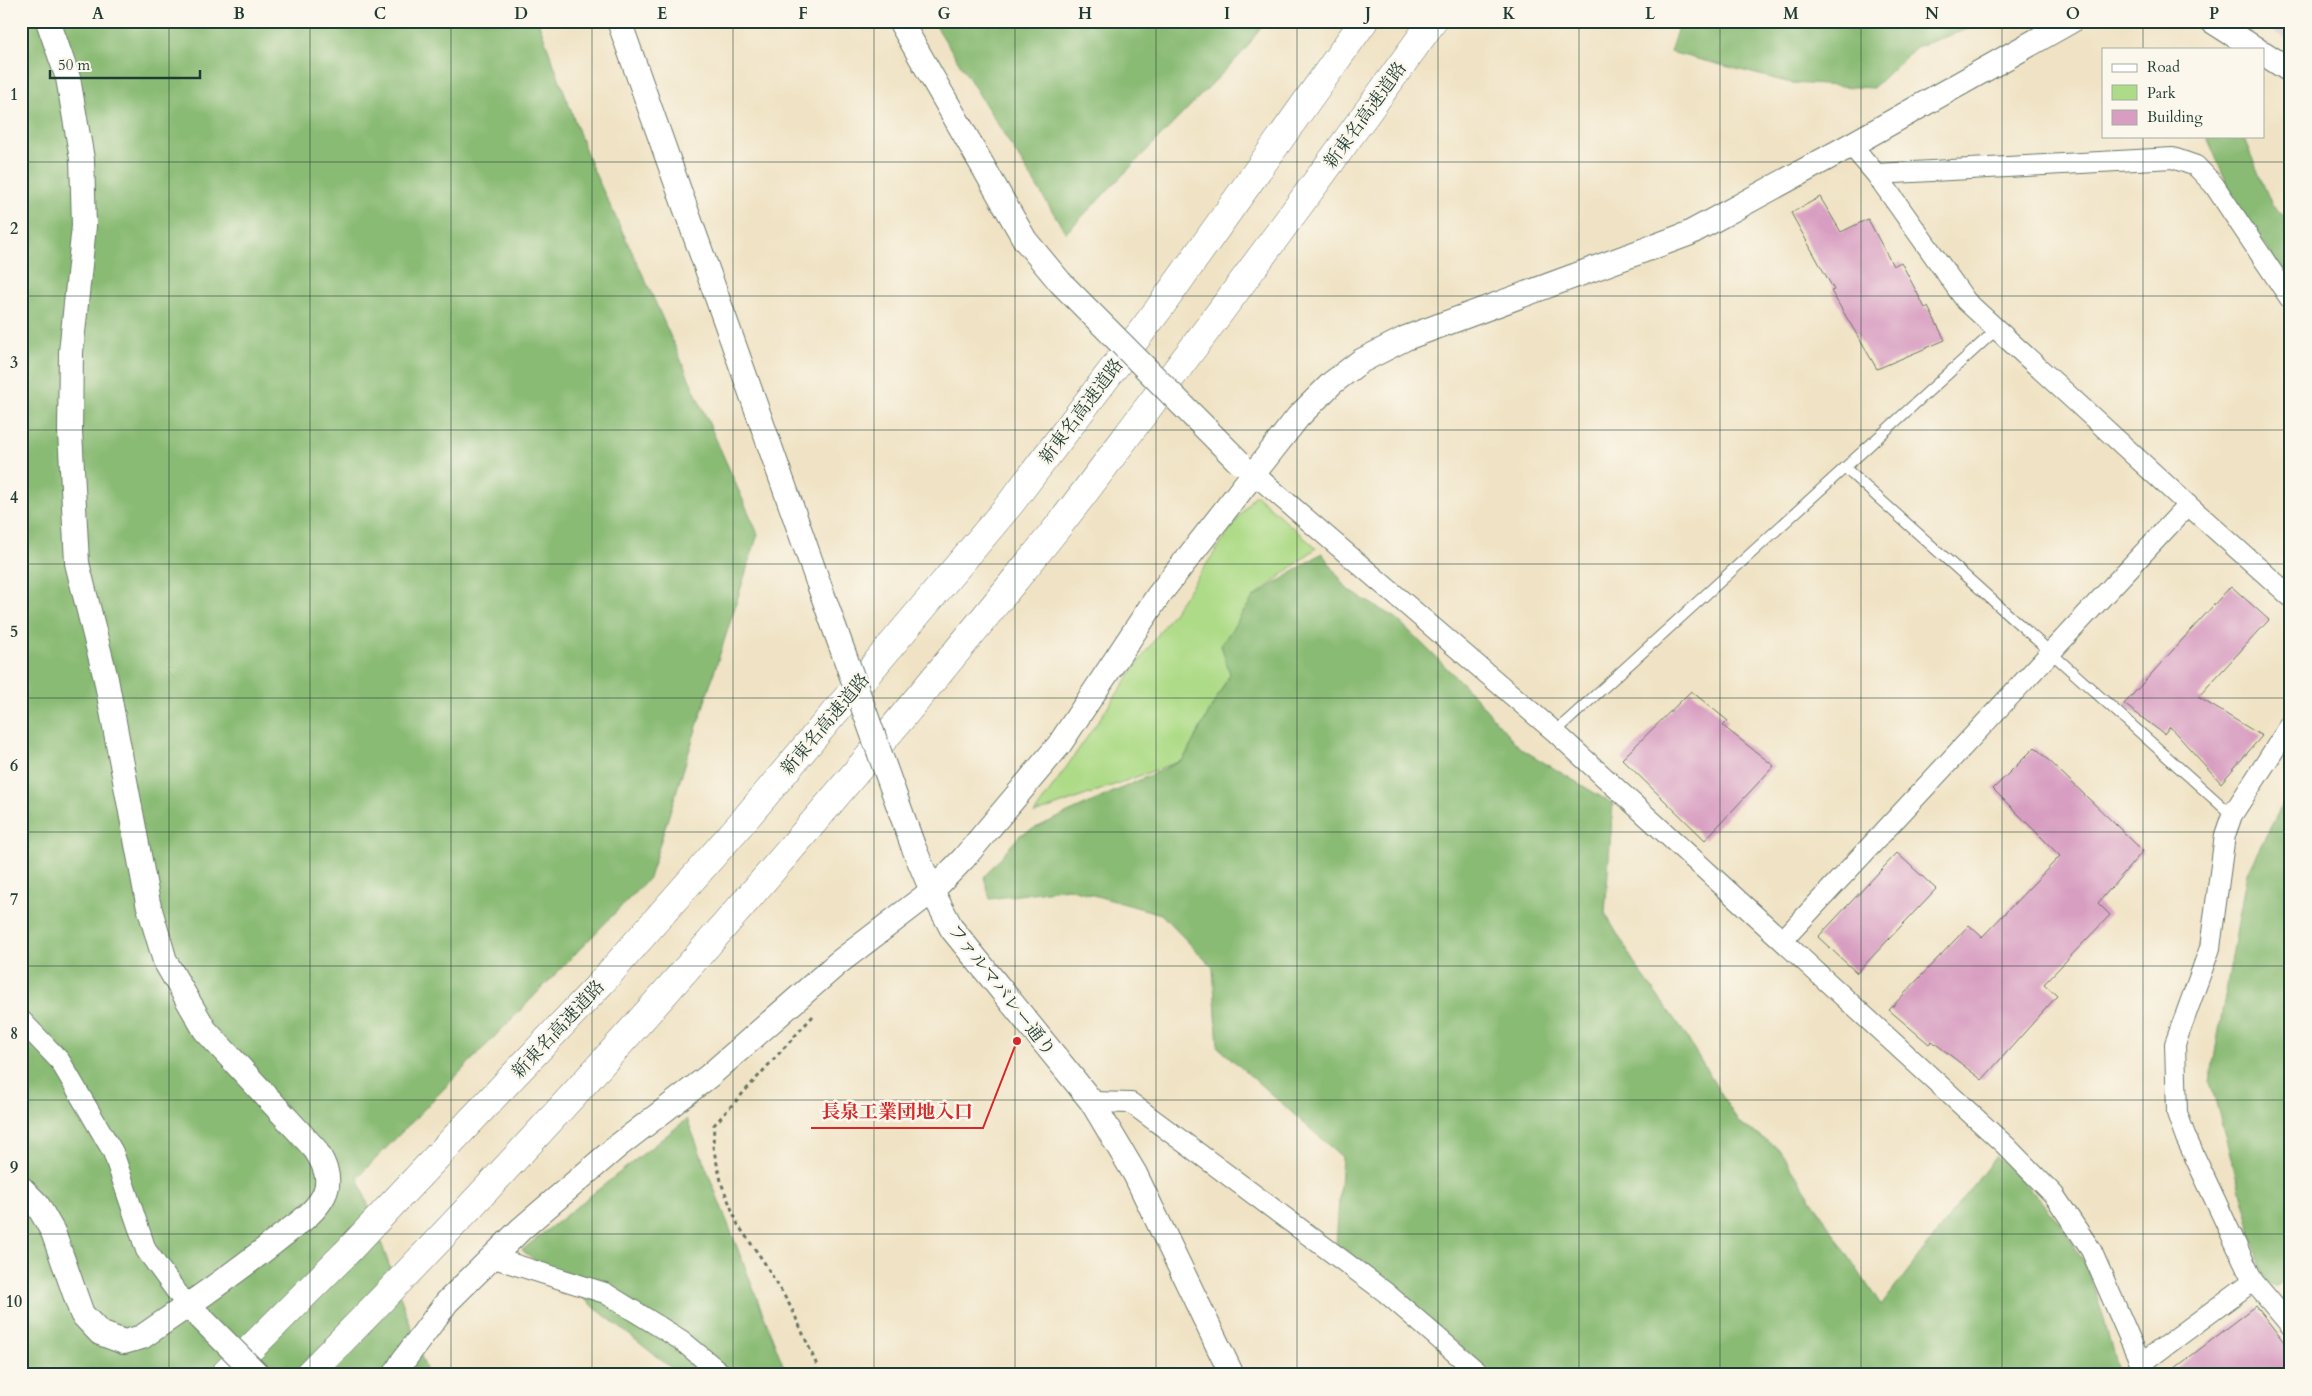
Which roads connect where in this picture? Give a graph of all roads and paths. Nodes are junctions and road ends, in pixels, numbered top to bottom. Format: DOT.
graph roads {
  1 [pos="48,21"];
  2 [pos="619,21"];
  3 [pos="900,21"];
  4 [pos="1364,21"];
  5 [pos="1433,21"];
  6 [pos="2071,21"];
  7 [pos="2212,21"];
  8 [pos="2254,48"];
  9 [pos="2264,54"];
  10 [pos="2291,71"];
  11 [pos="1851,146"];
  12 [pos="1876,174"];
  13 [pos="2291,300"];
  14 [pos="1997,329"];
  15 [pos="1247,468"];
  16 [pos="1846,468"];
  17 [pos="2188,505"];
  18 [pos="2291,597"];
  19 [pos="2050,653"];
  20 [pos="2291,724"];
  21 [pos="1555,732"];
  22 [pos="2232,816"];
  23 [pos="932,891"];
  24 [pos="1783,940"];
  25 [pos="820,1008"];
  26 [pos="21,1020"];
  27 [pos="1092,1102"];
  28 [pos="21,1188"];
  29 [pos="491,1257"];
  30 [pos="2253,1282"];
  31 [pos="194,1312"];
  32 [pos="2291,1326"];
  33 [pos="2142,1369"];
  34 [pos="224,1375"];
  35 [pos="258,1375"];
  36 [pos="308,1375"];
  37 [pos="395,1375"];
  38 [pos="723,1375"];
  39 [pos="818,1375"];
  40 [pos="1232,1375"];
  41 [pos="1481,1375"];
  1 -- 31 [label="street"];
  2 -- 23 [label="street, ファルマバレー通り, bridge"];
  3 -- 15 [label="street, bridge"];
  4 -- 34 [label="highway, 新東名高速道路"];
  5 -- 36 [label="highway, 新東名高速道路"];
  6 -- 11 [label="street"];
  7 -- 8 [label="street"];
  9 -- 10 [label="street"];
  11 -- 12 [label="street"];
  11 -- 15 [label="street"];
  12 -- 13 [label="street"];
  12 -- 14 [label="street"];
  14 -- 16 [label="lane"];
  14 -- 17 [label="street"];
  15 -- 21 [label="street"];
  15 -- 23 [label="street"];
  16 -- 19 [label="lane"];
  16 -- 21 [label="lane"];
  17 -- 18 [label="street"];
  17 -- 19 [label="street"];
  19 -- 22 [label="lane"];
  19 -- 24 [label="street"];
  20 -- 22 [label="street"];
  21 -- 24 [label="street"];
  22 -- 30 [label="street"];
  23 -- 27 [label="street, ファルマバレー通り"];
  23 -- 29 [label="street"];
  24 -- 33 [label="street"];
  25 -- 39 [label="path"];
  26 -- 31 [label="street"];
  27 -- 40 [label="street, ファルマバレー通り"];
  27 -- 41 [label="street"];
  28 -- 31 [label="street"];
  29 -- 37 [label="street"];
  29 -- 38 [label="street"];
  30 -- 32 [label="street"];
  30 -- 33 [label="street"];
  31 -- 35 [label="street, bridge"];
}
